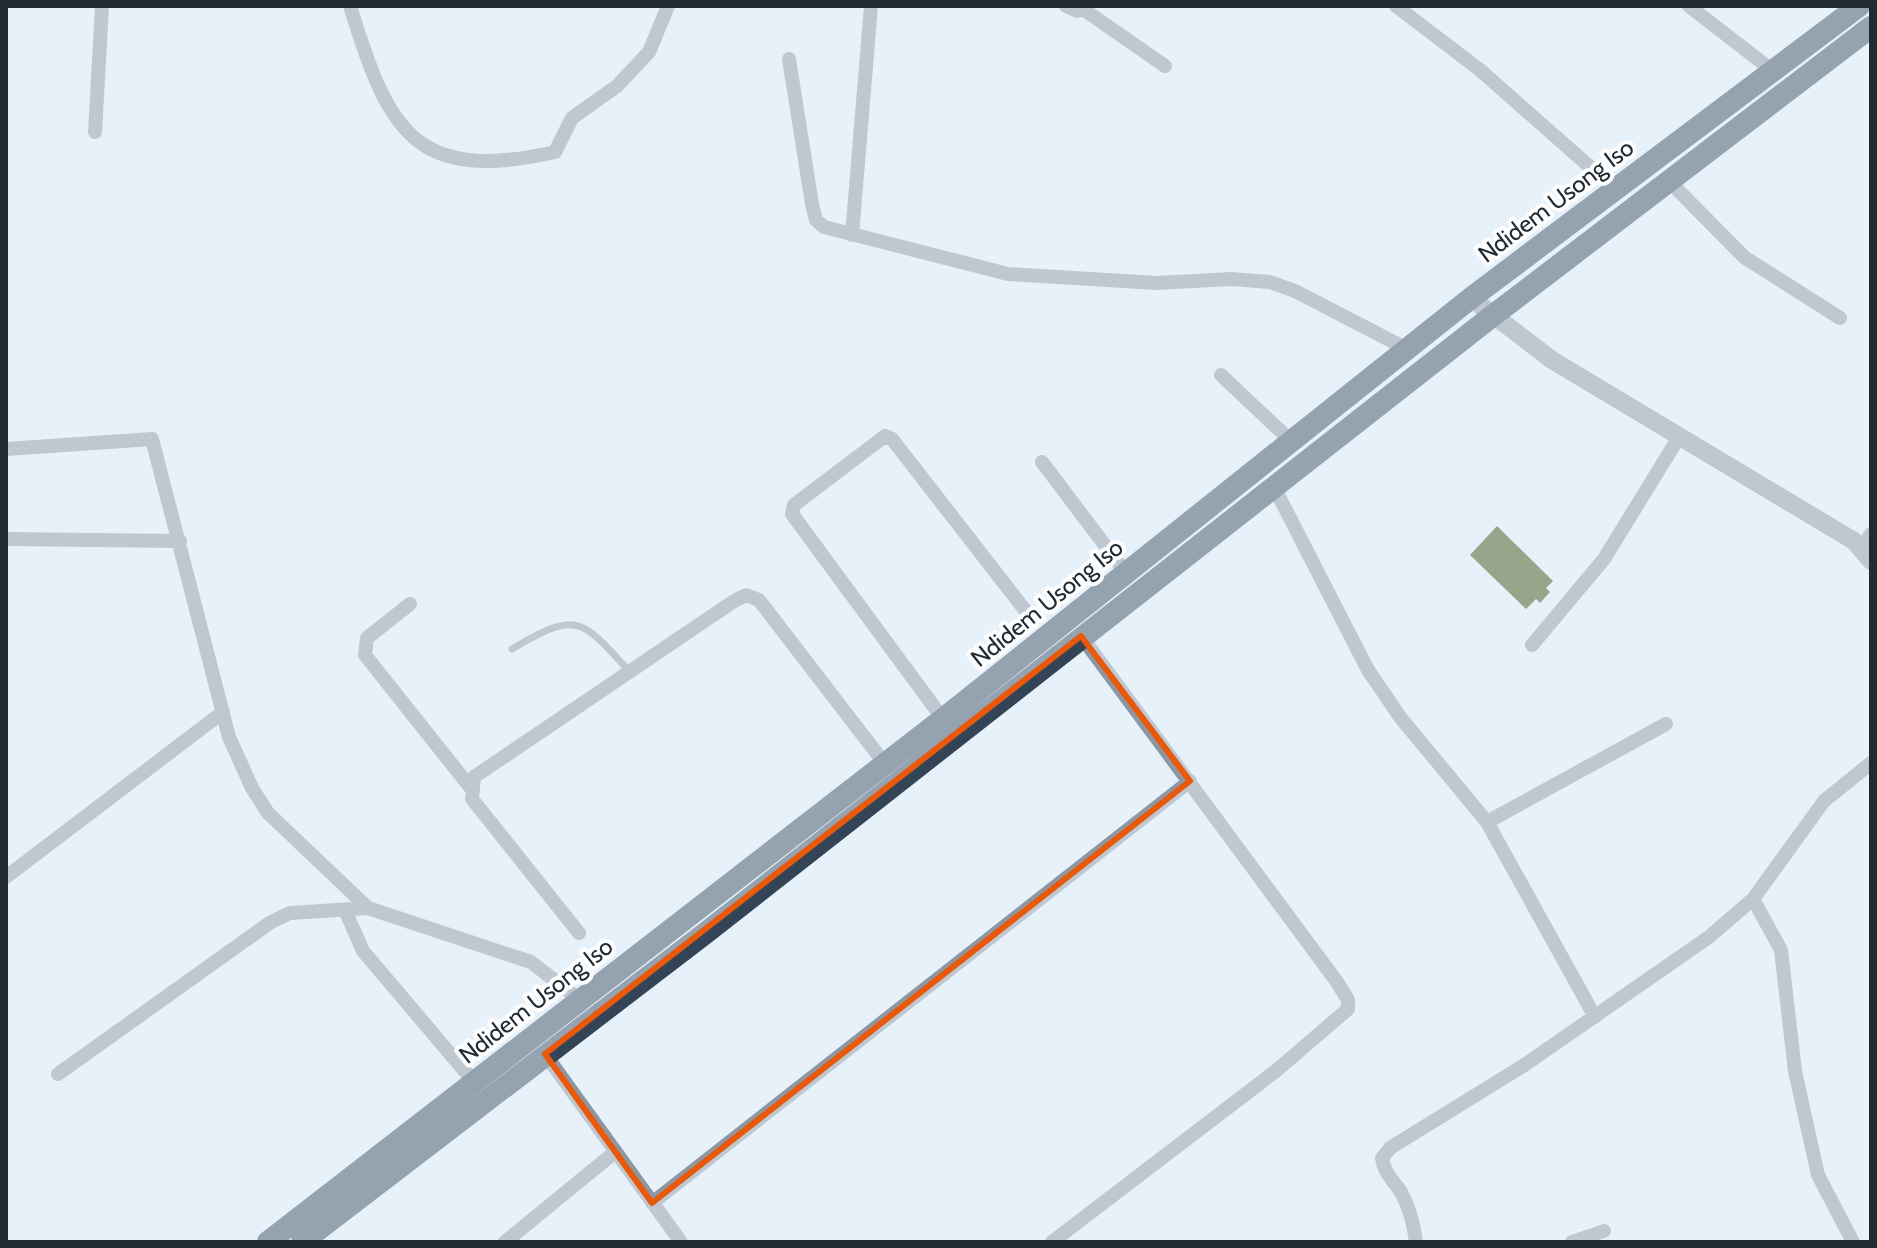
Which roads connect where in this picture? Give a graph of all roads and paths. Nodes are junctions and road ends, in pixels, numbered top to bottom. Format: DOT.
graph roads {
  1 [pos="102,6"];
  2 [pos="350,6"];
  3 [pos="668,6"];
  4 [pos="871,6"];
  5 [pos="1066,6"];
  6 [pos="1396,6"];
  7 [pos="1689,6"];
  8 [pos="1859,6"];
  9 [pos="1085,8"];
  10 [pos="1871,27"];
  11 [pos="789,59"];
  12 [pos="1165,66"];
  13 [pos="1773,71"];
  14 [pos="95,132"];
  15 [pos="1669,181"];
  16 [pos="1615,189"];
  17 [pos="852,235"];
  18 [pos="1471,298"];
  19 [pos="1491,317"];
  20 [pos="1840,318"];
  21 [pos="1409,350"];
  22 [pos="1221,375"];
  23 [pos="1679,437"];
  24 [pos="1292,442"];
  25 [pos="6,449"];
  26 [pos="1042,462"];
  27 [pos="1273,485"];
  28 [pos="6,539"];
  29 [pos="180,541"];
  30 [pos="1868,548"];
  31 [pos="1126,573"];
  32 [pos="410,604"];
  33 [pos="1028,614"];
  34 [pos="1081,636"];
  35 [pos="1532,645"];
  36 [pos="512,649"];
  37 [pos="631,673"];
  38 [pos="223,712"];
  39 [pos="943,719"];
  40 [pos="1666,724"];
  41 [pos="1871,763"];
  42 [pos="885,764"];
  43 [pos="1190,781"];
  44 [pos="470,787"];
  45 [pos="1487,822"];
  46 [pos="6,877"];
  47 [pos="1753,899"];
  48 [pos="368,908"];
  49 [pos="345,910"];
  50 [pos="579,933"];
  51 [pos="580,1000"];
  52 [pos="1595,1017"];
  53 [pos="545,1054"];
  54 [pos="58,1074"];
  55 [pos="474,1082"];
  56 [pos="615,1152"];
  57 [pos="652,1203"];
  58 [pos="1604,1231"];
  59 [pos="268,1242"];
  60 [pos="302,1242"];
  61 [pos="505,1242"];
  62 [pos="681,1242"];
  63 [pos="1052,1242"];
  64 [pos="1416,1242"];
  65 [pos="1572,1242"];
  66 [pos="1853,1242"];
  1 -- 14 [label="street"];
  2 -- 3 [label="street"];
  4 -- 17 [label="street"];
  5 -- 9 [label="street"];
  6 -- 16 [label="street"];
  7 -- 13 [label="street"];
  8 -- 13 [label="highway, Ndidem Usong Iso"];
  9 -- 12 [label="street"];
  10 -- 15 [label="highway, Ndidem Usong Iso"];
  11 -- 17 [label="street"];
  13 -- 16 [label="highway, Ndidem Usong Iso"];
  15 -- 19 [label="highway, Ndidem Usong Iso"];
  15 -- 20 [label="street"];
  16 -- 18 [label="highway, Ndidem Usong Iso"];
  17 -- 21 [label="street"];
  18 -- 19 [label="street"];
  18 -- 21 [label="highway, Ndidem Usong Iso"];
  19 -- 23 [label="street"];
  19 -- 27 [label="highway, Ndidem Usong Iso"];
  21 -- 24 [label="highway, Ndidem Usong Iso"];
  22 -- 24 [label="street"];
  23 -- 30 [label="street"];
  23 -- 35 [label="street"];
  24 -- 31 [label="highway, Ndidem Usong Iso"];
  25 -- 29 [label="street"];
  26 -- 31 [label="street"];
  27 -- 34 [label="highway, Ndidem Usong Iso"];
  27 -- 45 [label="street"];
  28 -- 29 [label="street"];
  29 -- 38 [label="street"];
  31 -- 39 [label="highway, Ndidem Usong Iso"];
  32 -- 44 [label="street"];
  33 -- 39 [label="street"];
  34 -- 43 [label="street"];
  34 -- 53 [label="highway, Ndidem Usong Iso"];
  36 -- 37 [label="lane"];
  37 -- 42 [label="street"];
  37 -- 44 [label="street"];
  38 -- 46 [label="street"];
  38 -- 48 [label="street"];
  39 -- 42 [label="highway, Ndidem Usong Iso"];
  40 -- 45 [label="street"];
  41 -- 47 [label="street"];
  42 -- 51 [label="highway, Ndidem Usong Iso"];
  43 -- 57 [label="street"];
  43 -- 63 [label="street"];
  44 -- 50 [label="street"];
  45 -- 52 [label="street"];
  47 -- 52 [label="street"];
  47 -- 66 [label="street"];
  48 -- 49 [label="street"];
  48 -- 51 [label="street"];
  49 -- 54 [label="street"];
  49 -- 55 [label="street"];
  51 -- 55 [label="highway, Ndidem Usong Iso"];
  52 -- 64 [label="street"];
  53 -- 56 [label="street"];
  53 -- 60 [label="highway, Ndidem Usong Iso"];
  55 -- 59 [label="highway, Ndidem Usong Iso"];
  56 -- 57 [label="street"];
  56 -- 61 [label="street"];
  57 -- 62 [label="street"];
  58 -- 65 [label="street"];
}
